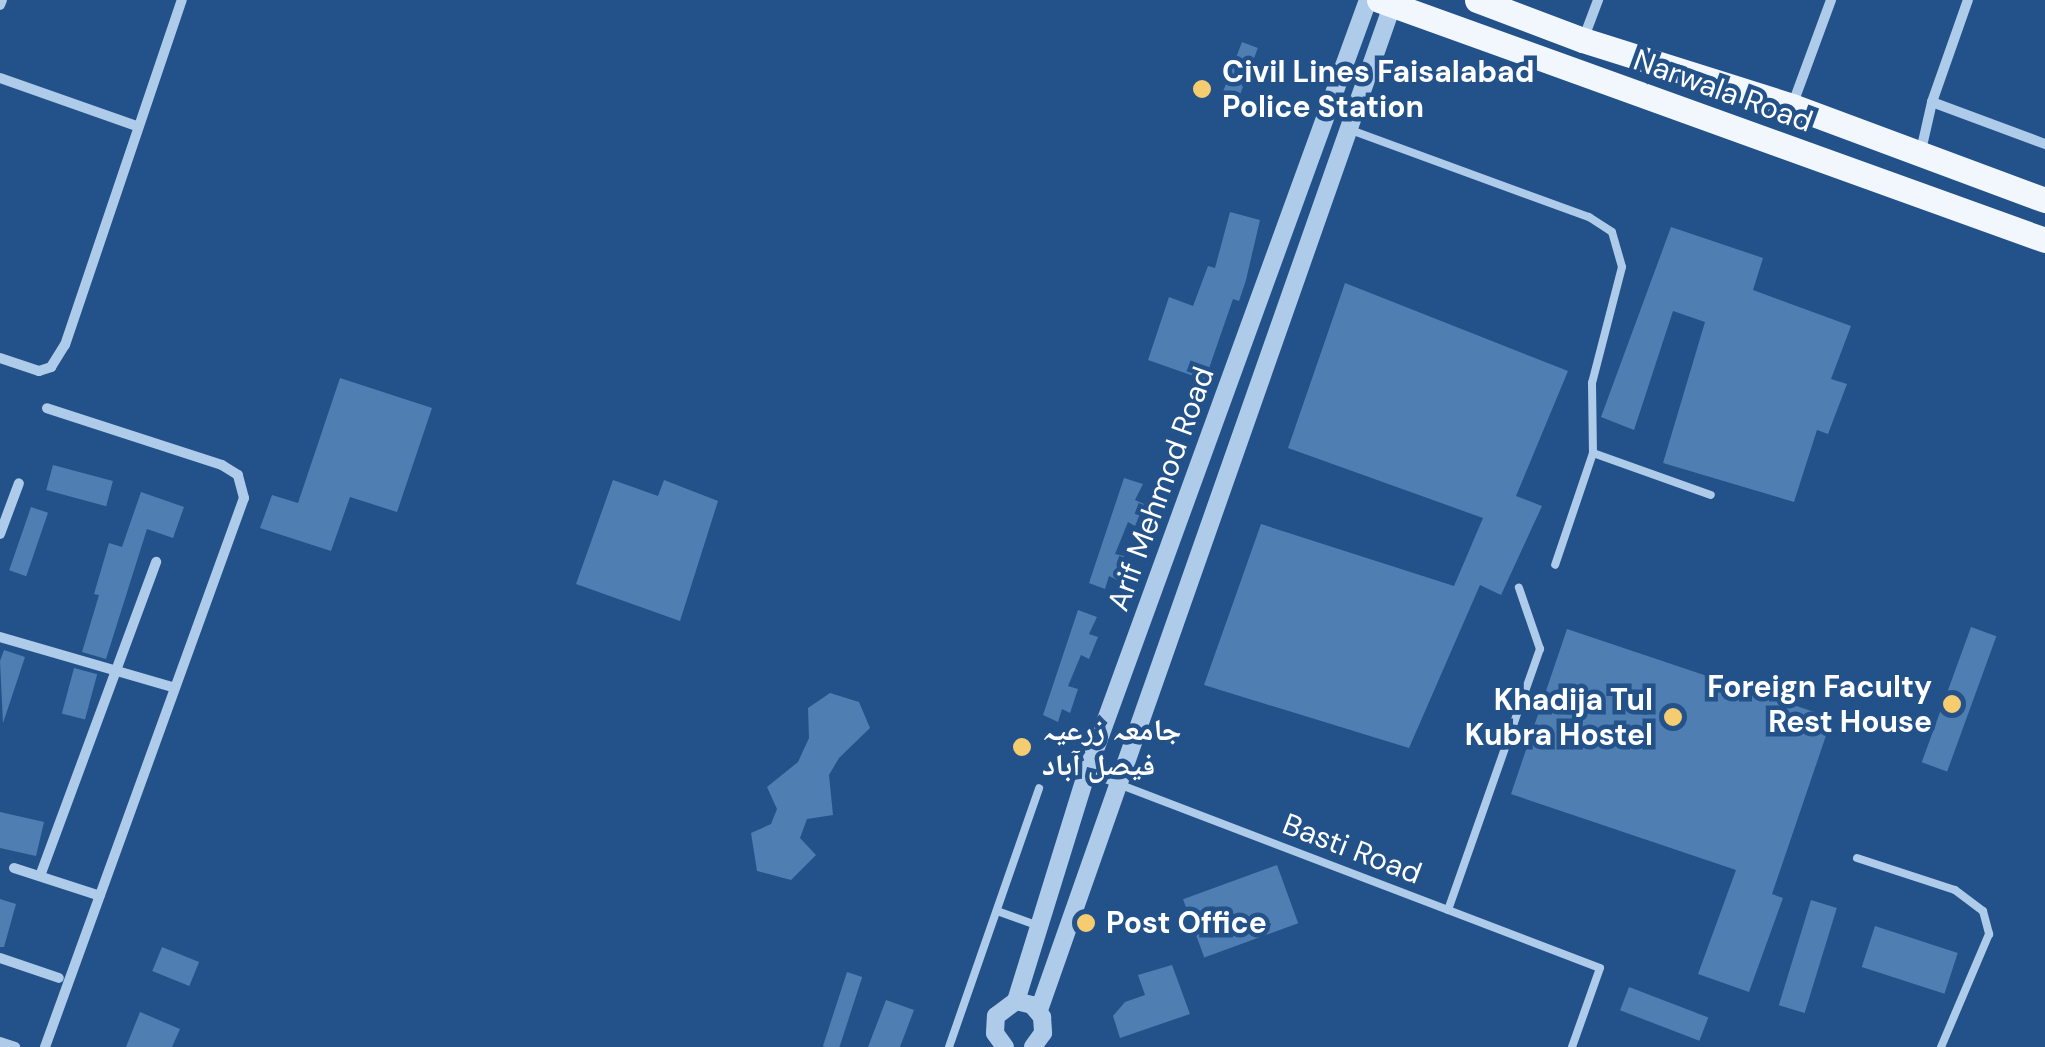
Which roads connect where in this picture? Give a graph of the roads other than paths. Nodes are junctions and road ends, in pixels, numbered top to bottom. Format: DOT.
graph roads {
  1 [pos="182,0"];
  2 [pos="1477,0"];
  3 [pos="1598,0"];
  4 [pos="1831,0"];
  5 [pos="1968,0"];
  6 [pos="1383,1"];
  7 [pos="1583,40"];
  8 [pos="0,78"];
  9 [pos="1932,102"];
  10 [pos="1792,106"];
  11 [pos="136,126"];
  12 [pos="1348,129"];
  13 [pos="2045,144"];
  14 [pos="1920,156"];
  15 [pos="2045,200"];
  16 [pos="1287,222"];
  17 [pos="1312,232"];
  18 [pos="2045,240"];
  19 [pos="0,358"];
  20 [pos="47,408"];
  21 [pos="1593,453"];
  22 [pos="20,482"];
  23 [pos="1711,495"];
  24 [pos="1186,501"];
  25 [pos="1213,511"];
  26 [pos="0,534"];
  27 [pos="156,562"];
  28 [pos="1556,565"];
  29 [pos="1519,588"];
  30 [pos="0,637"];
  31 [pos="116,671"];
  32 [pos="174,688"];
  33 [pos="1111,706"];
  34 [pos="1141,716"];
  35 [pos="1087,772"];
  36 [pos="1117,784"];
  37 [pos="1039,788"];
  38 [pos="1857,858"];
  39 [pos="14,868"];
  40 [pos="40,876"];
  41 [pos="100,896"];
  42 [pos="1448,910"];
  43 [pos="998,911"];
  44 [pos="1039,926"];
  45 [pos="0,958"];
  46 [pos="59,978"];
  47 [pos="1016,1002"];
  48 [pos="1038,1010"];
  49 [pos="0,1042"];
  50 [pos="1000,1045"];
  51 [pos="15,1047"];
  52 [pos="45,1047"];
  53 [pos="948,1047"];
  54 [pos="1033,1047"];
  55 [pos="1572,1047"];
  56 [pos="1941,1047"];
  1 -- 11 [label="street"];
  2 -- 7 [label="main road, Narwala Road"];
  3 -- 7 [label="street"];
  4 -- 10 [label="street"];
  5 -- 9 [label="street"];
  6 -- 12 [label="street"];
  6 -- 16 [label="street, Arif Mehmod Road"];
  6 -- 18 [label="main road, Narwala Road"];
  7 -- 10 [label="main road, Narwala Road"];
  8 -- 11 [label="street"];
  9 -- 13 [label="street"];
  9 -- 14 [label="street"];
  10 -- 14 [label="main road, Narwala Road"];
  11 -- 19 [label="street"];
  12 -- 17 [label="street"];
  12 -- 21 [label="lane"];
  14 -- 15 [label="main road, Narwala Road"];
  16 -- 17 [label="street"];
  16 -- 24 [label="street, Arif Mehmod Road"];
  17 -- 25 [label="street"];
  20 -- 32 [label="street"];
  21 -- 23 [label="lane"];
  21 -- 28 [label="lane"];
  22 -- 26 [label="street"];
  24 -- 25 [label="street"];
  24 -- 33 [label="street, Arif Mehmod Road"];
  25 -- 34 [label="street"];
  27 -- 31 [label="street"];
  29 -- 42 [label="lane"];
  30 -- 31 [label="street"];
  31 -- 32 [label="street"];
  31 -- 40 [label="street"];
  32 -- 41 [label="street"];
  33 -- 34 [label="street"];
  33 -- 35 [label="street, Arif Mehmod Road"];
  34 -- 36 [label="street"];
  35 -- 36 [label="lane, Basti Road"];
  35 -- 44 [label="street, Arif Mehmod Road"];
  36 -- 42 [label="lane, Basti Road"];
  36 -- 48 [label="street"];
  37 -- 43 [label="lane"];
  38 -- 56 [label="lane"];
  39 -- 40 [label="street"];
  40 -- 41 [label="street"];
  41 -- 52 [label="street"];
  42 -- 55 [label="lane, Basti Road"];
  43 -- 44 [label="lane"];
  43 -- 53 [label="lane"];
  44 -- 47 [label="street, Arif Mehmod Road"];
  45 -- 46 [label="street"];
  47 -- 48 [label="street"];
  47 -- 50 [label="street, Arif Mehmod Road"];
  48 -- 54 [label="street"];
  49 -- 51 [label="street"];
}
